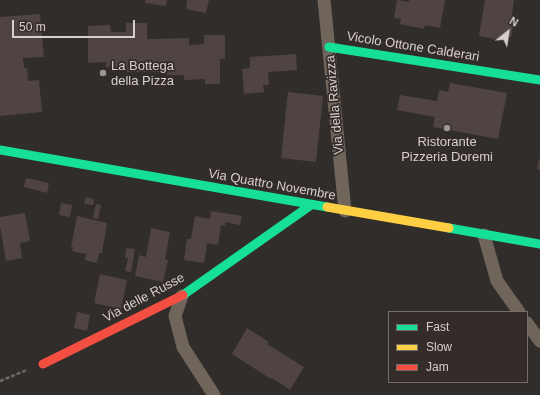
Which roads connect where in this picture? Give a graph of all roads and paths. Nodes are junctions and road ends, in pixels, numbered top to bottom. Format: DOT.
graph roads {
  1 [pos="324,0"];
  2 [pos="329,47"];
  3 [pos="540,80"];
  4 [pos="0,150"];
  5 [pos="311,205"];
  6 [pos="345,211"];
  7 [pos="484,235"];
  8 [pos="540,244"];
  9 [pos="182,296"];
  10 [pos="518,311"];
  11 [pos="528,324"];
  12 [pos="540,341"];
  13 [pos="42,364"];
  14 [pos="0,381"];
  15 [pos="214,395"];
  1 -- 2 [label="street, Via della Ravizza"];
  2 -- 3 [label="main road, Vicolo Ottone Calderari"];
  2 -- 6 [label="street, Via della Ravizza"];
  4 -- 5 [label="main road, Via Quattro Novembre"];
  5 -- 6 [label="main road, Via Quattro Novembre"];
  5 -- 9 [label="main road, Via delle Russe"];
  6 -- 7 [label="main road, Via Quattro Novembre"];
  7 -- 8 [label="main road, Via Quattro Novembre"];
  7 -- 10 [label="street"];
  9 -- 13 [label="main road, Via delle Russe"];
  9 -- 15 [label="street"];
  11 -- 12 [label="street"];
  13 -- 14 [label="path"];
}
